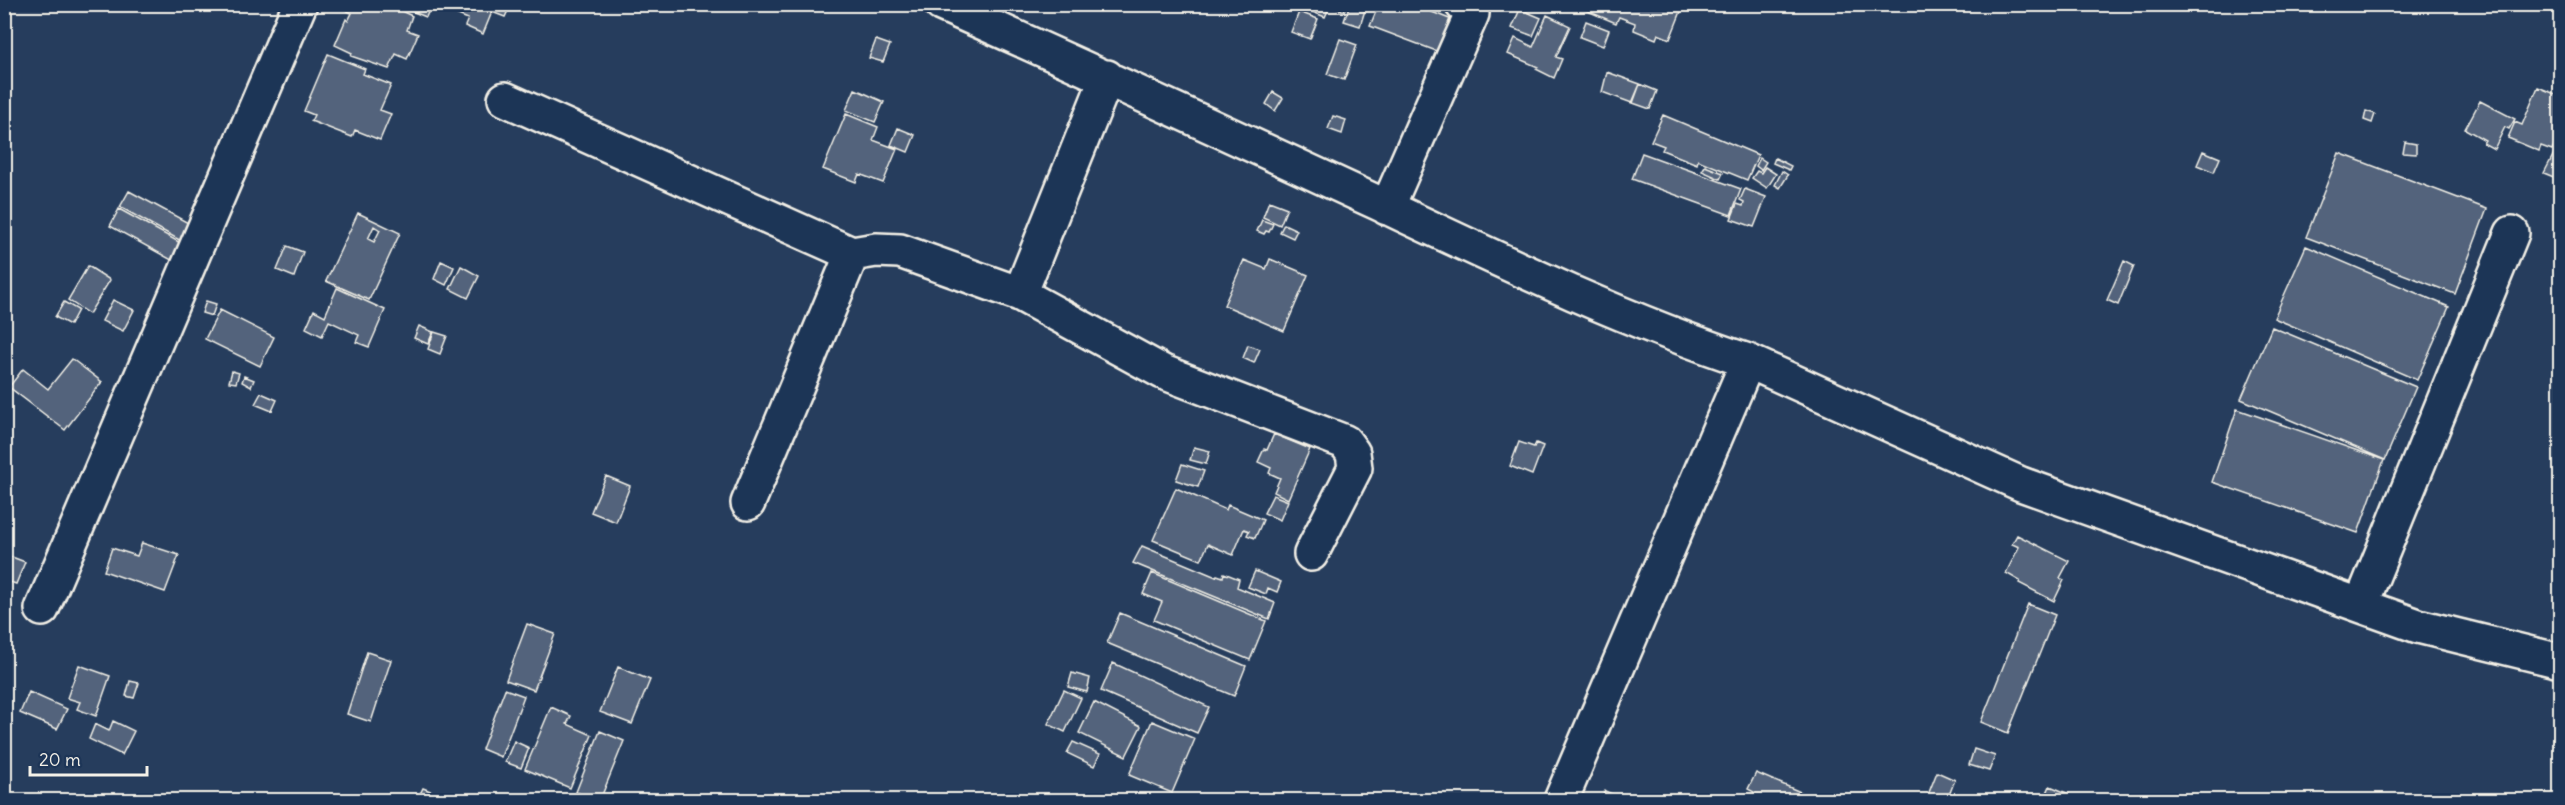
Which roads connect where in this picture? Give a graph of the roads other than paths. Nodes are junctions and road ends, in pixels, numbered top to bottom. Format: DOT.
graph roads {
  1 [pos="300,4"];
  2 [pos="941,4"];
  3 [pos="1462,4"];
  4 [pos="1107,77"];
  5 [pos="505,99"];
  6 [pos="1387,208"];
  7 [pos="2512,233"];
  8 [pos="852,254"];
  9 [pos="1020,294"];
  10 [pos="1748,362"];
  11 [pos="748,503"];
  12 [pos="1311,554"];
  13 [pos="2361,605"];
  14 [pos="42,609"];
  15 [pos="2560,661"];
  16 [pos="1561,801"];
  1 -- 14 [label="street"];
  2 -- 4 [label="street"];
  3 -- 6 [label="street"];
  4 -- 6 [label="street"];
  4 -- 9 [label="street"];
  5 -- 8 [label="street"];
  6 -- 10 [label="street"];
  7 -- 13 [label="street"];
  8 -- 9 [label="street"];
  8 -- 11 [label="street"];
  9 -- 12 [label="street"];
  10 -- 13 [label="street"];
  10 -- 16 [label="street"];
  13 -- 15 [label="street"];
}
